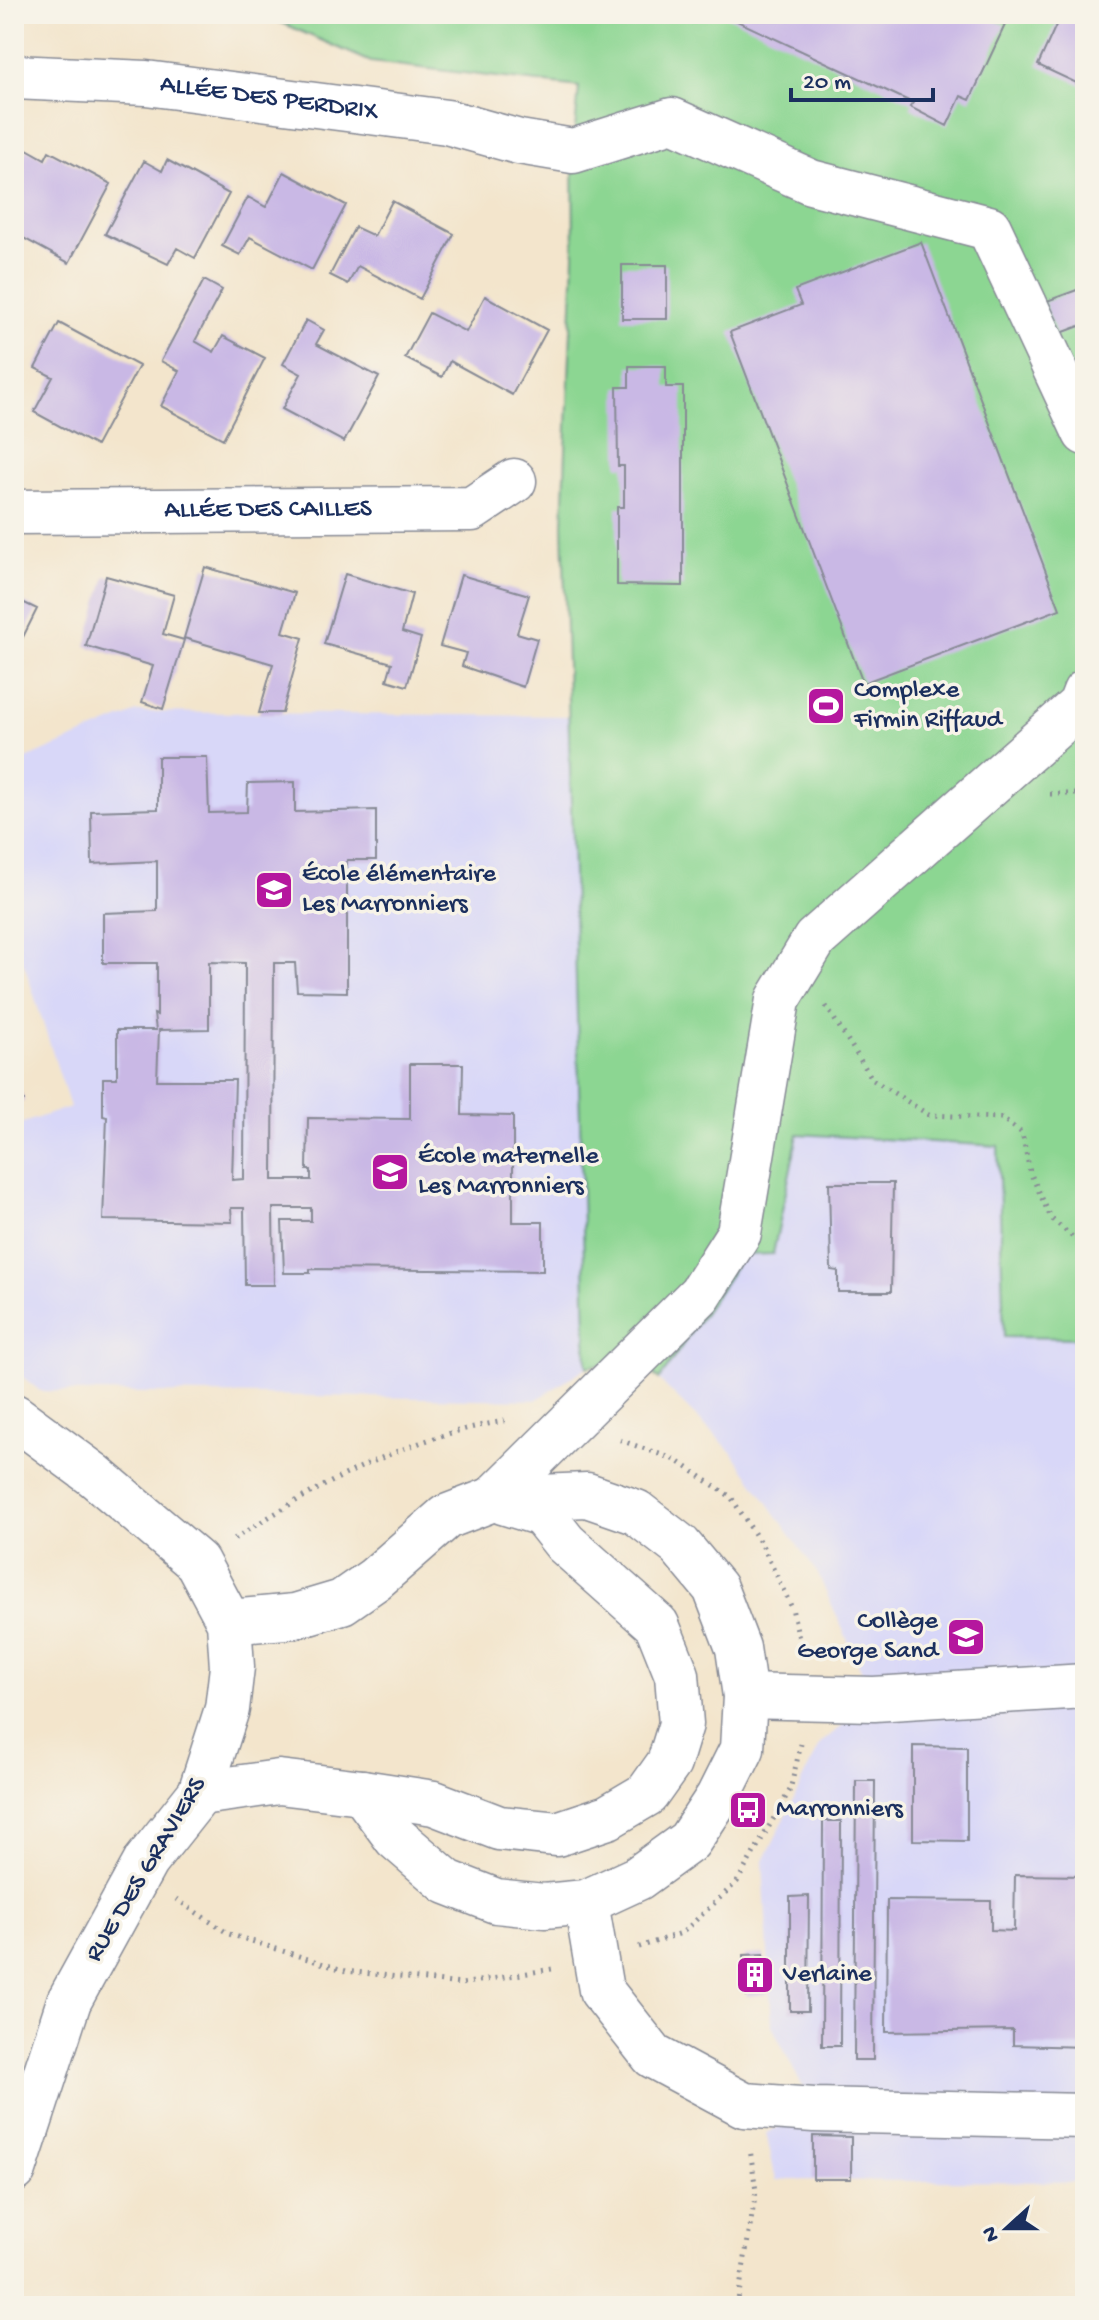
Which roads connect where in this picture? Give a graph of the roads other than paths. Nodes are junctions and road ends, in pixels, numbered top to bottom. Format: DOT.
graph roads {
  1 [pos="14,77"];
  2 [pos="1085,433"];
  3 [pos="514,481"];
  4 [pos="14,512"];
  5 [pos="1085,692"];
  6 [pos="14,1416"];
  7 [pos="493,1499"];
  8 [pos="229,1622"];
  9 [pos="1085,1686"];
  10 [pos="745,1696"];
  11 [pos="362,1792"];
  12 [pos="200,1793"];
  13 [pos="586,1902"];
  14 [pos="1085,2116"];
  15 [pos="14,2170"];
  1 -- 2 [label="street, ALLÉE DES PERDRIX"];
  3 -- 4 [label="street, ALLÉE DES CAILLES"];
  5 -- 7 [label="street"];
  6 -- 8 [label="street, RUE DES GRAVIERS"];
  7 -- 8 [label="street"];
  7 -- 10 [label="street"];
  7 -- 11 [label="street"];
  8 -- 12 [label="street, RUE DES GRAVIERS"];
  9 -- 10 [label="street"];
  10 -- 13 [label="street"];
  11 -- 12 [label="street"];
  11 -- 13 [label="street"];
  12 -- 15 [label="street, RUE DES GRAVIERS"];
  13 -- 14 [label="street"];
}
